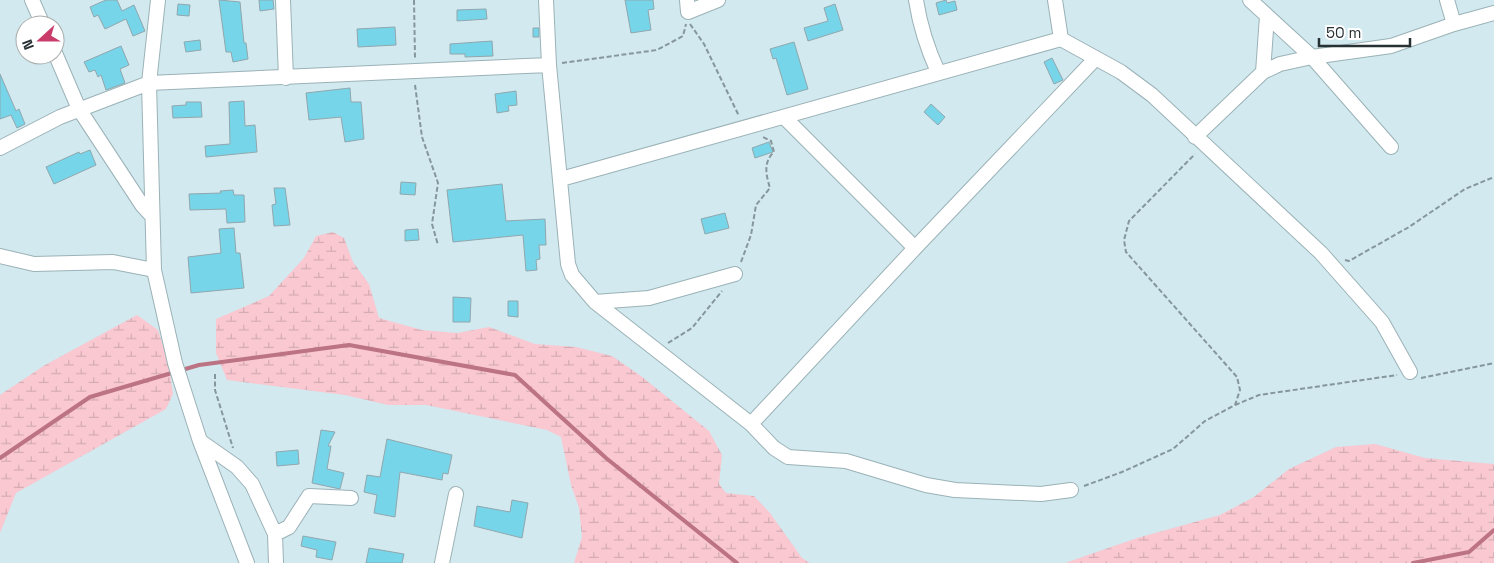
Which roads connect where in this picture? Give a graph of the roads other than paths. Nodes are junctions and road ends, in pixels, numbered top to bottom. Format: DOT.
graph roads {
  1 [pos="32,0"];
  2 [pos="158,0"];
  3 [pos="283,0"];
  4 [pos="546,0"];
  5 [pos="687,0"];
  6 [pos="718,0"];
  7 [pos="916,0"];
  8 [pos="1055,0"];
  9 [pos="1250,0"];
  10 [pos="1447,0"];
  11 [pos="1494,13"];
  12 [pos="39,15"];
  13 [pos="1266,16"];
  14 [pos="1454,24"];
  15 [pos="1061,39"];
  16 [pos="1312,57"];
  17 [pos="1096,58"];
  18 [pos="60,65"];
  19 [pos="549,65"];
  20 [pos="938,72"];
  21 [pos="1263,72"];
  22 [pos="286,78"];
  23 [pos="149,83"];
  24 [pos="79,109"];
  25 [pos="784,117"];
  26 [pos="1199,141"];
  27 [pos="1391,147"];
  28 [pos="0,148"];
  29 [pos="561,179"];
  30 [pos="152,216"];
  31 [pos="914,248"];
  32 [pos="1,257"];
  33 [pos="154,270"];
  34 [pos="735,274"];
  35 [pos="595,302"];
  36 [pos="1410,372"];
  37 [pos="751,424"];
  38 [pos="200,440"];
  39 [pos="1071,490"];
  40 [pos="456,494"];
  41 [pos="352,498"];
  42 [pos="275,534"];
  43 [pos="248,563"];
  44 [pos="276,563"];
  45 [pos="442,563"];
  1 -- 12 [label="street"];
  2 -- 23 [label="street"];
  3 -- 22 [label="street"];
  4 -- 19 [label="street"];
  5 -- 6 [label="street"];
  7 -- 20 [label="street"];
  8 -- 15 [label="street"];
  9 -- 13 [label="street"];
  10 -- 14 [label="street"];
  11 -- 14 [label="street"];
  13 -- 16 [label="street"];
  13 -- 21 [label="street"];
  14 -- 16 [label="street"];
  15 -- 17 [label="street"];
  15 -- 20 [label="street"];
  16 -- 21 [label="street"];
  16 -- 27 [label="street"];
  17 -- 26 [label="street"];
  17 -- 31 [label="street"];
  18 -- 24 [label="street"];
  19 -- 22 [label="street"];
  19 -- 29 [label="street"];
  20 -- 25 [label="street"];
  21 -- 26 [label="street"];
  22 -- 23 [label="street"];
  23 -- 24 [label="street"];
  23 -- 30 [label="street"];
  24 -- 28 [label="street"];
  24 -- 30 [label="street"];
  25 -- 29 [label="street"];
  25 -- 31 [label="street"];
  26 -- 36 [label="street"];
  29 -- 35 [label="street"];
  30 -- 33 [label="street"];
  31 -- 37 [label="street"];
  32 -- 33 [label="street"];
  33 -- 38 [label="street"];
  34 -- 35 [label="street"];
  35 -- 37 [label="street"];
  37 -- 39 [label="street"];
  38 -- 42 [label="street"];
  38 -- 43 [label="street"];
  40 -- 45 [label="street"];
  41 -- 42 [label="street"];
  42 -- 44 [label="street"];
}
